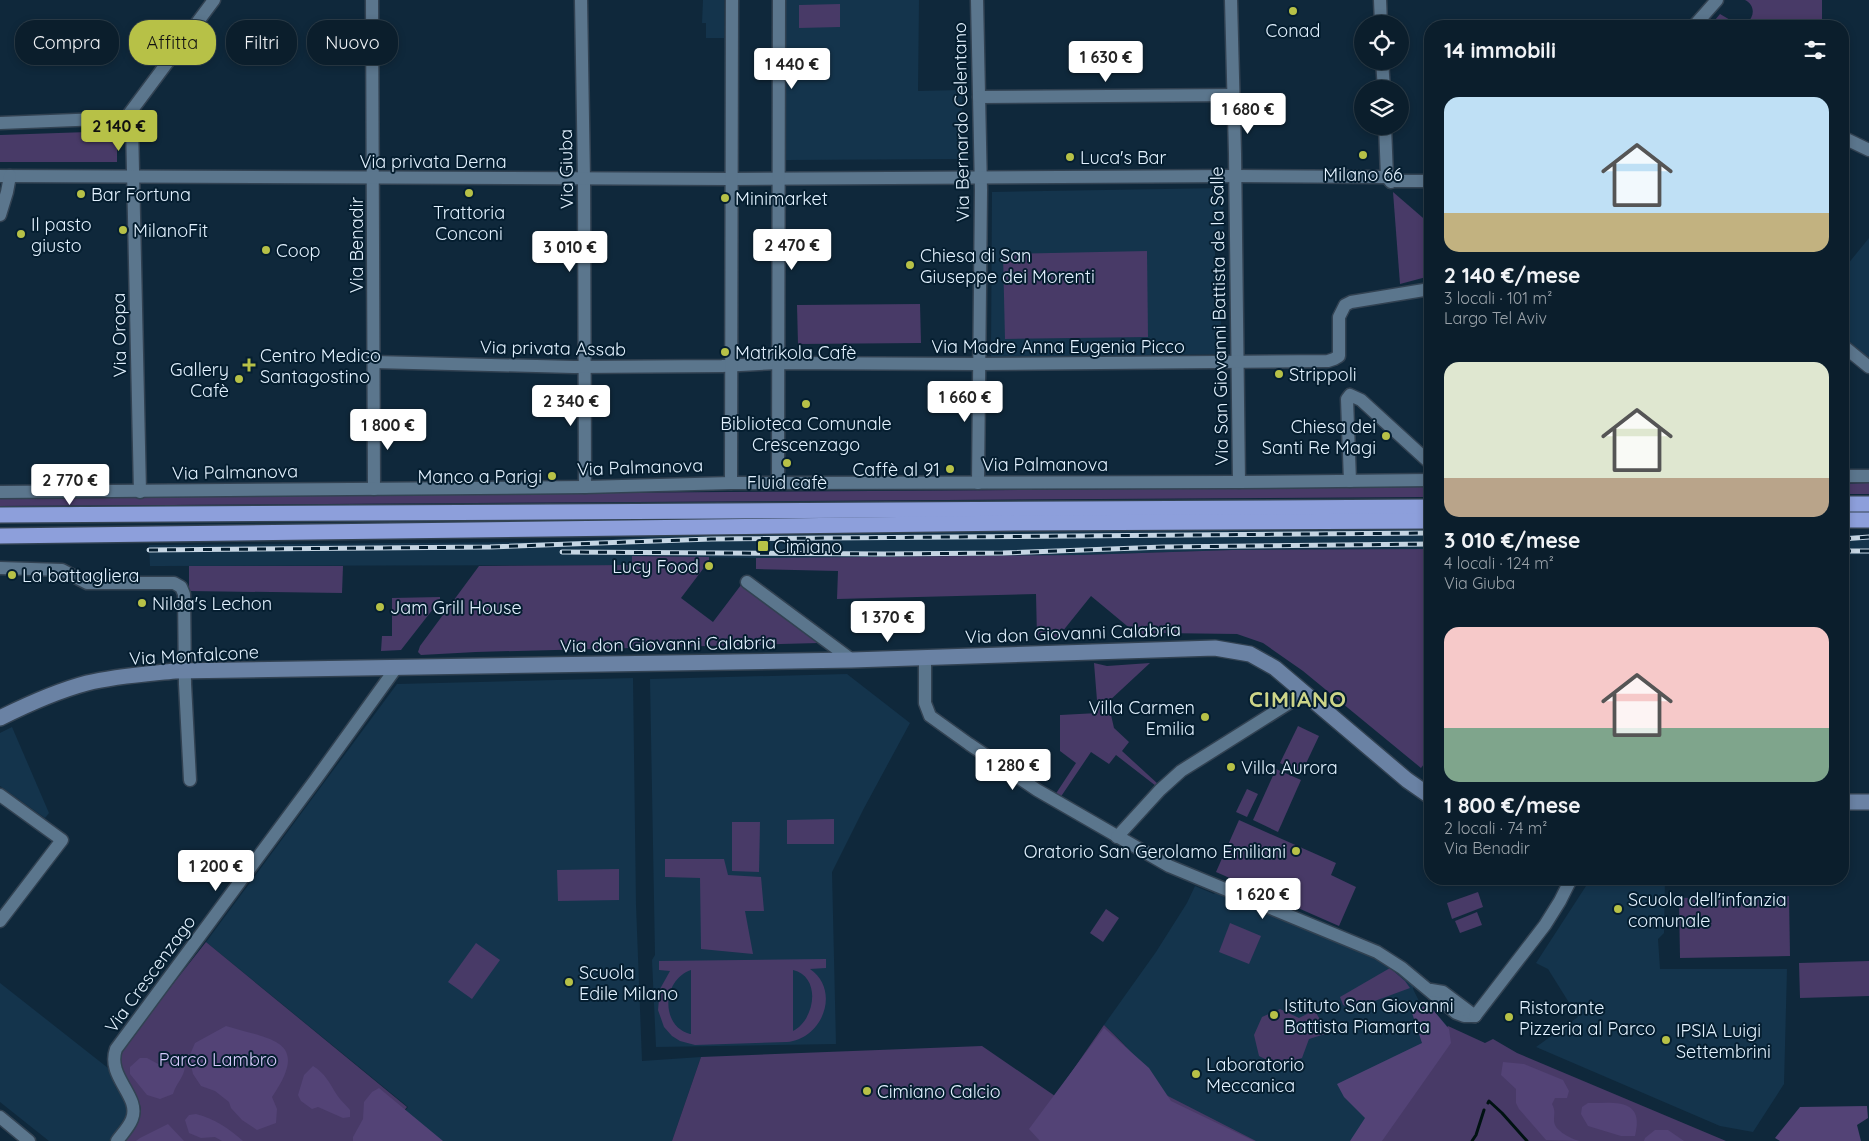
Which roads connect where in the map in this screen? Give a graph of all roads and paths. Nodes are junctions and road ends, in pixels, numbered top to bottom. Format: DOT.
graph roads {
  1 [pos="372,0"];
  2 [pos="581,0"];
  3 [pos="732,0"];
  4 [pos="779,0"];
  5 [pos="978,0"];
  6 [pos="1231,0"];
  7 [pos="1380,0"];
  8 [pos="1717,0"];
  9 [pos="209,3"];
  10 [pos="1381,15"];
  11 [pos="1699,20"];
  12 [pos="1233,95"];
  13 [pos="979,97"];
  14 [pos="126,118"];
  15 [pos="0,122"];
  16 [pos="1385,135"];
  17 [pos="1849,140"];
  18 [pos="1869,150"];
  19 [pos="5,176"];
  20 [pos="1235,176"];
  21 [pos="133,177"];
  22 [pos="1387,177"];
  23 [pos="373,178"];
  24 [pos="980,178"];
  25 [pos="584,179"];
  26 [pos="732,179"];
  27 [pos="778,179"];
  28 [pos="1424,181"];
  29 [pos="1403,189"];
  30 [pos="0,214"];
  31 [pos="1424,290"];
  32 [pos="1849,351"];
  33 [pos="374,362"];
  34 [pos="1238,362"];
  35 [pos="778,363"];
  36 [pos="979,364"];
  37 [pos="732,365"];
  38 [pos="584,367"];
  39 [pos="1869,367"];
  40 [pos="1424,458"];
  41 [pos="1849,476"];
  42 [pos="1869,476"];
  43 [pos="1424,480"];
  44 [pos="1350,481"];
  45 [pos="1239,482"];
  46 [pos="731,483"];
  47 [pos="778,483"];
  48 [pos="978,483"];
  49 [pos="585,487"];
  50 [pos="374,489"];
  51 [pos="0,492"];
  52 [pos="140,492"];
  53 [pos="1849,504"];
  54 [pos="1869,504"];
  55 [pos="1424,507"];
  56 [pos="0,515"];
  57 [pos="1849,520"];
  58 [pos="1869,520"];
  59 [pos="1424,522"];
  60 [pos="0,536"];
  61 [pos="0,568"];
  62 [pos="747,582"];
  63 [pos="925,657"];
  64 [pos="852,660"];
  65 [pos="396,668"];
  66 [pos="184,671"];
  67 [pos="1306,693"];
  68 [pos="0,718"];
  69 [pos="190,780"];
  70 [pos="1424,792"];
  71 [pos="0,794"];
  72 [pos="1849,802"];
  73 [pos="1869,802"];
  74 [pos="1117,837"];
  75 [pos="1568,885"];
  76 [pos="0,921"];
  77 [pos="0,1117"];
  78 [pos="30,1141"];
  79 [pos="117,1141"];
  1 -- 23 [label="street, Via Benadir"];
  2 -- 25 [label="street, Via Giuba"];
  3 -- 26 [label="street"];
  4 -- 27 [label="street"];
  5 -- 13 [label="street, Via Bernardo Celentano"];
  6 -- 12 [label="street, Via San Giovanni Battista de la Salle"];
  7 -- 10 [label="street"];
  8 -- 11 [label="street"];
  9 -- 14 [label="street"];
  12 -- 13 [label="street"];
  12 -- 20 [label="street, Via San Giovanni Battista de la Salle"];
  13 -- 24 [label="street, Via Bernardo Celentano"];
  14 -- 15 [label="street"];
  14 -- 21 [label="street, Via Oropa"];
  16 -- 22 [label="street"];
  17 -- 18 [label="street"];
  19 -- 21 [label="street, Via privata Derna"];
  19 -- 30 [label="street"];
  20 -- 22 [label="street, Via privata Derna"];
  20 -- 24 [label="street, Via privata Derna"];
  20 -- 34 [label="street, Via San Giovanni Battista de la Salle"];
  21 -- 23 [label="street, Via privata Derna"];
  21 -- 52 [label="street, Via Oropa"];
  22 -- 28 [label="street, Via privata Derna"];
  22 -- 29 [label="street"];
  23 -- 25 [label="street, Via privata Derna"];
  23 -- 33 [label="street, Via Benadir"];
  24 -- 27 [label="street, Via privata Derna"];
  24 -- 36 [label="street, Via Bernardo Celentano"];
  25 -- 26 [label="street, Via privata Derna"];
  25 -- 38 [label="street, Via Giuba"];
  26 -- 27 [label="street, Via privata Derna"];
  26 -- 37 [label="street"];
  27 -- 35 [label="street"];
  31 -- 34 [label="street, Via Madre Anna Eugenia Picco"];
  32 -- 39 [label="street"];
  33 -- 38 [label="street, Via privata Assab"];
  33 -- 50 [label="street, Via Benadir"];
  34 -- 36 [label="street, Via Madre Anna Eugenia Picco"];
  34 -- 45 [label="street, Via San Giovanni Battista de la Salle"];
  35 -- 36 [label="street, Via Madre Anna Eugenia Picco"];
  35 -- 37 [label="street, Via Madre Anna Eugenia Picco"];
  35 -- 47 [label="street"];
  36 -- 48 [label="street, Via Bernardo Celentano"];
  37 -- 38 [label="street, Via privata Assab"];
  37 -- 46 [label="street"];
  38 -- 49 [label="street, Via Giuba"];
  40 -- 44 [label="street"];
  41 -- 42 [label="street"];
  43 -- 44 [label="street, Via Palmanova"];
  44 -- 45 [label="street, Via Palmanova"];
  45 -- 48 [label="street, Via Palmanova"];
  46 -- 47 [label="street, Via Palmanova"];
  46 -- 49 [label="street, Via Palmanova"];
  47 -- 48 [label="street, Via Palmanova"];
  49 -- 50 [label="street, Via Palmanova"];
  50 -- 52 [label="street, Via Palmanova"];
  51 -- 52 [label="street, Via Palmanova"];
  53 -- 54 [label="highway"];
  55 -- 56 [label="highway"];
  57 -- 58 [label="highway"];
  59 -- 60 [label="highway"];
  61 -- 66 [label="street"];
  62 -- 64 [label="street"];
  63 -- 64 [label="street, Via don Giovanni Calabria"];
  63 -- 67 [label="street, Via don Giovanni Calabria"];
  63 -- 74 [label="street"];
  64 -- 65 [label="street, Via don Giovanni Calabria"];
  65 -- 66 [label="street, Via Monfalcone"];
  65 -- 79 [label="street, Via Crescenzago"];
  66 -- 68 [label="street, Via Monfalcone"];
  66 -- 69 [label="street"];
  67 -- 70 [label="street, Via don Giovanni Calabria"];
  67 -- 74 [label="street"];
  71 -- 76 [label="street"];
  72 -- 73 [label="street"];
  74 -- 75 [label="street"];
  77 -- 78 [label="street"];
}
